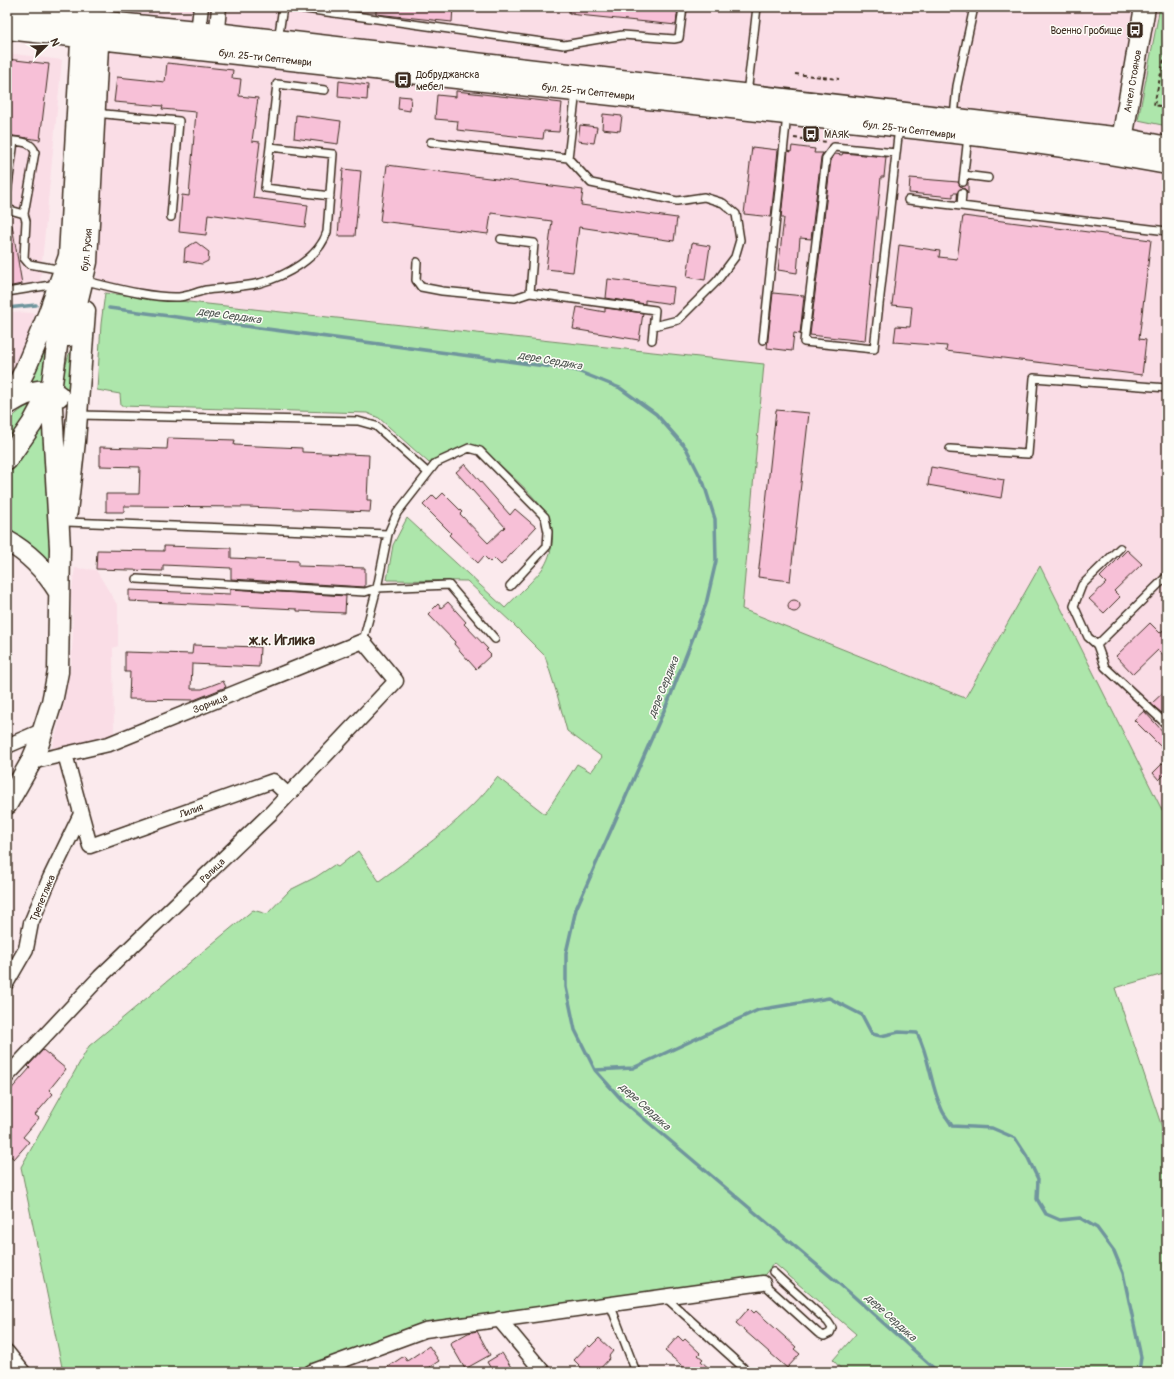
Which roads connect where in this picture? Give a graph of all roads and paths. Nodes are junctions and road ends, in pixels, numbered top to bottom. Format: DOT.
graph roads {
  1 [pos="201,7"];
  2 [pos="219,7"];
  3 [pos="283,7"];
  4 [pos="291,7"];
  5 [pos="683,7"];
  6 [pos="757,7"];
  7 [pos="974,7"];
  8 [pos="1145,7"];
  9 [pos="7,12"];
  10 [pos="7,29"];
  11 [pos="90,29"];
  12 [pos="278,40"];
  13 [pos="206,41"];
  14 [pos="1167,46"];
  15 [pos="1163,62"];
  16 [pos="1167,63"];
  17 [pos="795,74"];
  18 [pos="839,79"];
  19 [pos="577,89"];
  20 [pos="325,90"];
  21 [pos="747,94"];
  22 [pos="1167,107"];
  23 [pos="94,111"];
  24 [pos="787,114"];
  25 [pos="954,118"];
  26 [pos="899,127"];
  27 [pos="968,136"];
  28 [pos="794,138"];
  29 [pos="817,140"];
  30 [pos="10,141"];
  31 [pos="431,142"];
  32 [pos="1121,146"];
  33 [pos="270,147"];
  34 [pos="1167,147"];
  35 [pos="896,154"];
  36 [pos="568,158"];
  37 [pos="1167,164"];
  38 [pos="988,178"];
  39 [pos="7,193"];
  40 [pos="962,193"];
  41 [pos="330,196"];
  42 [pos="908,200"];
  43 [pos="961,206"];
  44 [pos="7,209"];
  45 [pos="24,214"];
  46 [pos="171,217"];
  47 [pos="1167,231"];
  48 [pos="501,239"];
  49 [pos="417,262"];
  50 [pos="73,271"];
  51 [pos="7,292"];
  52 [pos="530,292"];
  53 [pos="654,326"];
  54 [pos="652,340"];
  55 [pos="763,340"];
  56 [pos="1167,388"];
  57 [pos="51,391"];
  58 [pos="7,404"];
  59 [pos="77,415"];
  60 [pos="75,441"];
  61 [pos="950,449"];
  62 [pos="7,460"];
  63 [pos="427,472"];
  64 [pos="66,522"];
  65 [pos="388,534"];
  66 [pos="7,541"];
  67 [pos="1120,548"];
  68 [pos="1167,576"];
  69 [pos="137,579"];
  70 [pos="510,586"];
  71 [pos="377,588"];
  72 [pos="60,592"];
  73 [pos="495,639"];
  74 [pos="363,641"];
  75 [pos="1097,646"];
  76 [pos="1167,725"];
  77 [pos="44,730"];
  78 [pos="7,746"];
  79 [pos="65,754"];
  80 [pos="32,762"];
  81 [pos="288,795"];
  82 [pos="7,804"];
  83 [pos="81,814"];
  84 [pos="7,982"];
  85 [pos="8,1074"];
  86 [pos="773,1272"];
  87 [pos="763,1283"];
  88 [pos="665,1297"];
  89 [pos="610,1304"];
  90 [pos="499,1319"];
  91 [pos="7,1352"];
  92 [pos="23,1372"];
  93 [pos="311,1372"];
  94 [pos="543,1372"];
  95 [pos="636,1372"];
  96 [pos="748,1372"];
  1 -- 13 [label="street"];
  2 -- 13 [label="street"];
  3 -- 12 [label="lane"];
  4 -- 5 [label="lane"];
  6 -- 21 [label="lane"];
  7 -- 25 [label="lane"];
  8 -- 32 [label="main road, Ангел Стоянов"];
  9 -- 11 [label="main road, бул. 25-ти Септември"];
  10 -- 11 [label="main road, бул. 25-ти Септември"];
  11 -- 13 [label="main road, бул. 25-ти Септември"];
  11 -- 23 [label="main road, бул. Русия"];
  11 -- 50 [label="main road, бул. Русия"];
  12 -- 13 [label="main road, бул. 25-ти Септември"];
  12 -- 21 [label="main road, бул. 25-ти Септември"];
  13 -- 19 [label="main road, бул. 25-ти Септември"];
  14 -- 15 [label="path"];
  15 -- 16 [label="path"];
  15 -- 22 [label="path"];
  17 -- 18 [label="path"];
  19 -- 24 [label="main road, бул. 25-ти Септември"];
  19 -- 36 [label="lane"];
  20 -- 33 [label="lane"];
  21 -- 25 [label="main road, бул. 25-ти Септември"];
  23 -- 46 [label="lane"];
  23 -- 50 [label="main road, бул. Русия"];
  24 -- 26 [label="main road, бул. 25-ти Септември"];
  24 -- 55 [label="lane"];
  25 -- 32 [label="main road, бул. 25-ти Септември"];
  26 -- 27 [label="main road, бул. 25-ти Септември"];
  26 -- 35 [label="lane"];
  27 -- 32 [label="main road, бул. 25-ти Септември"];
  27 -- 38 [label="lane"];
  28 -- 29 [label="path"];
  30 -- 39 [label="lane"];
  30 -- 45 [label="lane"];
  31 -- 36 [label="lane"];
  32 -- 34 [label="main road, бул. 25-ти Септември"];
  32 -- 37 [label="main road, бул. 25-ти Септември"];
  33 -- 41 [label="lane"];
  33 -- 41 [label="lane"];
  35 -- 35 [label="lane"];
  36 -- 53 [label="lane"];
  40 -- 43 [label="lane"];
  41 -- 50 [label="lane"];
  42 -- 43 [label="lane"];
  43 -- 47 [label="lane"];
  44 -- 45 [label="lane"];
  45 -- 50 [label="lane"];
  48 -- 52 [label="lane"];
  49 -- 52 [label="lane"];
  50 -- 51 [label="lane"];
  50 -- 57 [label="main road"];
  50 -- 58 [label="main road, бул. Русия"];
  50 -- 59 [label="main road"];
  52 -- 53 [label="lane"];
  53 -- 54 [label="lane"];
  56 -- 61 [label="lane"];
  57 -- 58 [label="main road"];
  57 -- 60 [label="main road"];
  57 -- 62 [label="main road"];
  57 -- 72 [label="main road"];
  59 -- 60 [label="main road"];
  59 -- 63 [label="lane"];
  60 -- 64 [label="main road"];
  63 -- 65 [label="lane"];
  63 -- 70 [label="lane"];
  64 -- 65 [label="lane"];
  64 -- 72 [label="main road"];
  65 -- 71 [label="lane"];
  66 -- 72 [label="main road"];
  67 -- 75 [label="lane"];
  68 -- 75 [label="lane"];
  69 -- 71 [label="lane"];
  71 -- 73 [label="lane"];
  71 -- 74 [label="lane"];
  72 -- 77 [label="main road"];
  74 -- 79 [label="street, Зорница"];
  74 -- 81 [label="street, Ралица"];
  75 -- 76 [label="lane"];
  77 -- 78 [label="street"];
  77 -- 80 [label="main road"];
  79 -- 80 [label="street, Зорница"];
  79 -- 83 [label="street"];
  80 -- 82 [label="main road"];
  81 -- 83 [label="street, Лилия"];
  81 -- 85 [label="street, Ралица"];
  83 -- 84 [label="street, Трепетлика"];
  86 -- 87 [label="lane"];
  87 -- 88 [label="street"];
  88 -- 89 [label="street"];
  88 -- 96 [label="lane"];
  89 -- 90 [label="street"];
  89 -- 95 [label="lane"];
  90 -- 93 [label="street"];
  90 -- 94 [label="street"];
  91 -- 92 [label="street"];
}
